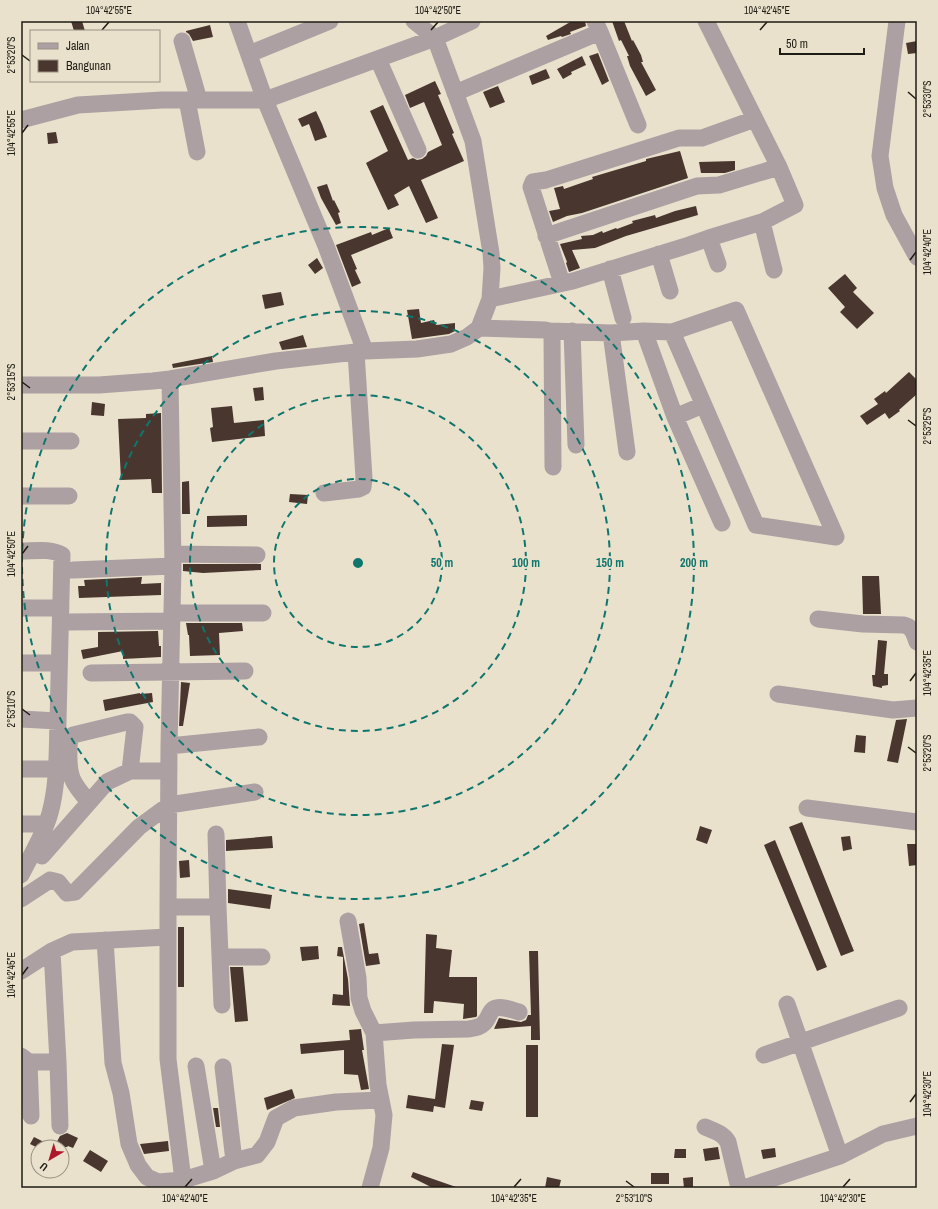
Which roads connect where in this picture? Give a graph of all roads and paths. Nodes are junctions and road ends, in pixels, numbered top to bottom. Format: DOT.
graph roads {
  1 [pos="237,21"];
  2 [pos="330,21"];
  3 [pos="414,21"];
  4 [pos="472,21"];
  5 [pos="706,21"];
  6 [pos="897,21"];
  7 [pos="597,26"];
  8 [pos="435,38"];
  9 [pos="182,41"];
  10 [pos="249,54"];
  11 [pos="378,59"];
  12 [pos="456,93"];
  13 [pos="193,100"];
  14 [pos="265,100"];
  15 [pos="755,119"];
  16 [pos="21,120"];
  17 [pos="638,125"];
  18 [pos="418,150"];
  19 [pos="197,152"];
  20 [pos="779,167"];
  21 [pos="762,222"];
  22 [pos="546,236"];
  23 [pos="709,238"];
  24 [pos="659,254"];
  25 [pos="917,257"];
  26 [pos="718,264"];
  27 [pos="610,269"];
  28 [pos="774,270"];
  29 [pos="562,283"];
  30 [pos="670,291"];
  31 [pos="490,299"];
  32 [pos="623,318"];
  33 [pos="480,328"];
  34 [pos="550,331"];
  35 [pos="572,331"];
  36 [pos="644,331"];
  37 [pos="672,332"];
  38 [pos="611,333"];
  39 [pos="360,351"];
  40 [pos="170,380"];
  41 [pos="21,385"];
  42 [pos="703,405"];
  43 [pos="675,417"];
  44 [pos="21,441"];
  45 [pos="71,441"];
  46 [pos="576,445"];
  47 [pos="627,452"];
  48 [pos="553,467"];
  49 [pos="324,493"];
  50 [pos="21,496"];
  51 [pos="69,496"];
  52 [pos="722,523"];
  53 [pos="21,551"];
  54 [pos="257,555"];
  55 [pos="173,560"];
  56 [pos="73,570"];
  57 [pos="21,608"];
  58 [pos="263,613"];
  59 [pos="65,615"];
  60 [pos="172,617"];
  61 [pos="818,619"];
  62 [pos="917,642"];
  63 [pos="21,663"];
  64 [pos="59,663"];
  65 [pos="245,671"];
  66 [pos="171,672"];
  67 [pos="91,673"];
  68 [pos="778,694"];
  69 [pos="917,708"];
  70 [pos="21,719"];
  71 [pos="58,721"];
  72 [pos="259,737"];
  73 [pos="169,746"];
  74 [pos="21,769"];
  75 [pos="57,769"];
  76 [pos="130,771"];
  77 [pos="169,771"];
  78 [pos="107,782"];
  79 [pos="75,786"];
  80 [pos="255,792"];
  81 [pos="89,802"];
  82 [pos="169,805"];
  83 [pos="807,808"];
  84 [pos="917,822"];
  85 [pos="21,824"];
  86 [pos="46,824"];
  87 [pos="216,834"];
  88 [pos="42,856"];
  89 [pos="21,875"];
  90 [pos="21,899"];
  91 [pos="168,907"];
  92 [pos="218,907"];
  93 [pos="348,921"];
  94 [pos="168,936"];
  95 [pos="105,940"];
  96 [pos="52,951"];
  97 [pos="220,957"];
  98 [pos="262,957"];
  99 [pos="21,971"];
  100 [pos="787,1004"];
  101 [pos="222,1005"];
  102 [pos="898,1008"];
  103 [pos="519,1012"];
  104 [pos="374,1033"];
  105 [pos="800,1041"];
  106 [pos="764,1055"];
  107 [pos="25,1059"];
  108 [pos="58,1062"];
  109 [pos="196,1066"];
  110 [pos="223,1067"];
  111 [pos="380,1100"];
  112 [pos="31,1116"];
  113 [pos="60,1126"];
  114 [pos="917,1126"];
  115 [pos="705,1128"];
  116 [pos="840,1156"];
  117 [pos="234,1161"];
  118 [pos="213,1172"];
  119 [pos="183,1180"];
  120 [pos="158,1185"];
  121 [pos="370,1188"];
  122 [pos="739,1188"];
  123 [pos="744,1188"];
  1 -- 10 [label="street"];
  2 -- 10 [label="street"];
  3 -- 8 [label="street"];
  4 -- 8 [label="street"];
  5 -- 15 [label="street"];
  6 -- 25 [label="street"];
  7 -- 12 [label="street"];
  7 -- 17 [label="street"];
  8 -- 11 [label="street"];
  8 -- 12 [label="street"];
  9 -- 13 [label="street"];
  10 -- 14 [label="street"];
  11 -- 14 [label="street"];
  11 -- 18 [label="street"];
  12 -- 31 [label="street"];
  13 -- 14 [label="street"];
  13 -- 16 [label="street"];
  13 -- 19 [label="street"];
  14 -- 39 [label="street"];
  15 -- 20 [label="street"];
  15 -- 22 [label="street"];
  20 -- 21 [label="street"];
  20 -- 22 [label="street"];
  21 -- 23 [label="street"];
  21 -- 28 [label="street"];
  22 -- 29 [label="street"];
  23 -- 24 [label="street"];
  23 -- 26 [label="street"];
  24 -- 27 [label="street"];
  24 -- 30 [label="street"];
  27 -- 29 [label="street"];
  27 -- 32 [label="street"];
  29 -- 31 [label="street"];
  31 -- 33 [label="street"];
  33 -- 34 [label="street"];
  33 -- 39 [label="street"];
  34 -- 35 [label="street"];
  34 -- 48 [label="street"];
  35 -- 38 [label="street"];
  35 -- 46 [label="street"];
  36 -- 37 [label="street"];
  36 -- 38 [label="street"];
  36 -- 43 [label="street"];
  37 -- 42 [label="street"];
  37 -- 42 [label="street"];
  38 -- 47 [label="street"];
  39 -- 40 [label="street"];
  39 -- 49 [label="street"];
  40 -- 41 [label="street"];
  40 -- 55 [label="street"];
  42 -- 43 [label="street"];
  43 -- 52 [label="street"];
  44 -- 45 [label="street"];
  50 -- 51 [label="street"];
  53 -- 59 [label="street"];
  54 -- 55 [label="street"];
  55 -- 56 [label="street"];
  55 -- 60 [label="street"];
  57 -- 59 [label="street"];
  58 -- 60 [label="street"];
  59 -- 60 [label="street"];
  59 -- 64 [label="street"];
  60 -- 66 [label="street"];
  61 -- 62 [label="street"];
  63 -- 64 [label="street"];
  64 -- 71 [label="street"];
  65 -- 66 [label="street"];
  66 -- 67 [label="street"];
  66 -- 73 [label="street"];
  68 -- 69 [label="street"];
  70 -- 71 [label="street"];
  71 -- 75 [label="street"];
  72 -- 73 [label="street"];
  73 -- 77 [label="street"];
  74 -- 75 [label="street"];
  75 -- 86 [label="street"];
  76 -- 77 [label="street"];
  76 -- 78 [label="street"];
  76 -- 79 [label="street"];
  77 -- 82 [label="street"];
  78 -- 79 [label="street"];
  78 -- 81 [label="street"];
  79 -- 81 [label="street"];
  80 -- 82 [label="street"];
  81 -- 88 [label="street"];
  82 -- 90 [label="street"];
  82 -- 91 [label="street"];
  83 -- 84 [label="street"];
  85 -- 86 [label="street"];
  86 -- 89 [label="street"];
  87 -- 92 [label="street"];
  91 -- 92 [label="street"];
  91 -- 94 [label="street"];
  92 -- 97 [label="street"];
  93 -- 104 [label="street"];
  94 -- 95 [label="street"];
  94 -- 119 [label="street"];
  95 -- 96 [label="street"];
  95 -- 120 [label="street"];
  96 -- 99 [label="street"];
  96 -- 108 [label="street"];
  97 -- 98 [label="street"];
  97 -- 101 [label="street"];
  100 -- 105 [label="street"];
  102 -- 105 [label="street"];
  103 -- 104 [label="street"];
  104 -- 111 [label="street"];
  105 -- 106 [label="street"];
  105 -- 116 [label="street"];
  107 -- 108 [label="street"];
  107 -- 112 [label="street"];
  108 -- 113 [label="street"];
  109 -- 118 [label="street"];
  110 -- 117 [label="street"];
  111 -- 117 [label="street"];
  111 -- 121 [label="street"];
  114 -- 116 [label="street"];
  115 -- 122 [label="street"];
  116 -- 123 [label="street"];
  117 -- 118 [label="street"];
  118 -- 119 [label="street"];
  119 -- 120 [label="street"];
}
